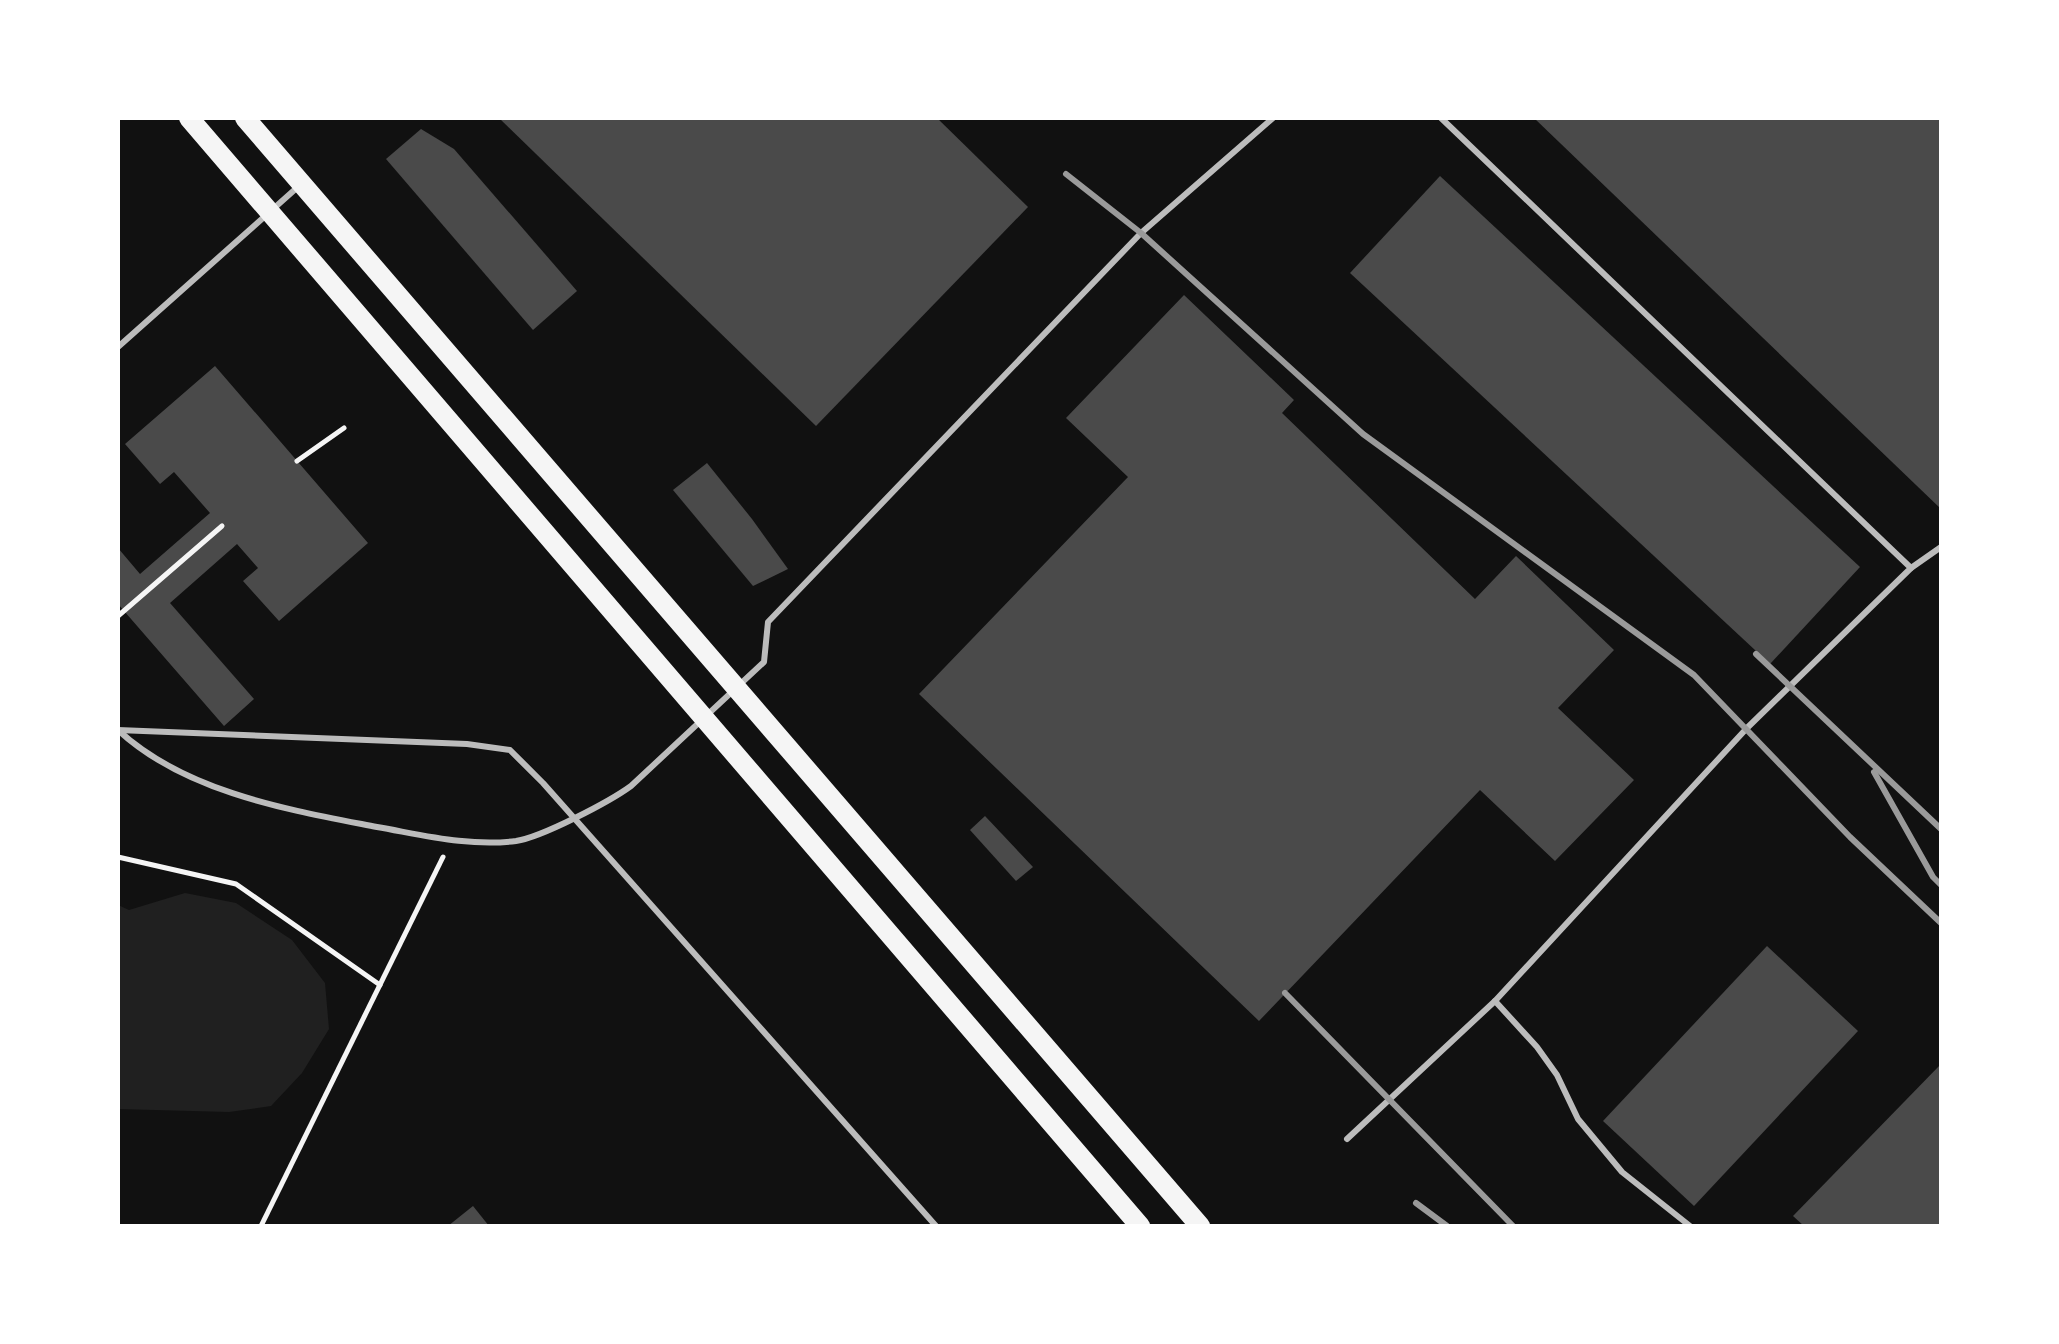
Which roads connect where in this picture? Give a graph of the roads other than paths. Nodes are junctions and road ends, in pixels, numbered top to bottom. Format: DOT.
graph roads {
  1 [pos="189,118"];
  2 [pos="245,118"];
  3 [pos="1273,118"];
  4 [pos="1441,118"];
  5 [pos="303,183"];
  6 [pos="270,211"];
  7 [pos="118,347"];
  8 [pos="1941,547"];
  9 [pos="1911,568"];
  10 [pos="735,688"];
  11 [pos="704,717"];
  12 [pos="118,730"];
  13 [pos="575,816"];
  14 [pos="1495,1001"];
  15 [pos="1347,1139"];
  16 [pos="936,1226"];
  17 [pos="1140,1226"];
  18 [pos="1200,1226"];
  19 [pos="1690,1226"];
  1 -- 6 [label="main road"];
  2 -- 5 [label="main road"];
  3 -- 10 [label="lane"];
  4 -- 9 [label="lane"];
  5 -- 6 [label="lane"];
  5 -- 10 [label="main road"];
  6 -- 7 [label="lane"];
  6 -- 11 [label="main road"];
  8 -- 9 [label="lane"];
  9 -- 14 [label="lane"];
  10 -- 11 [label="lane"];
  10 -- 18 [label="main road"];
  11 -- 13 [label="lane"];
  11 -- 17 [label="main road"];
  12 -- 13 [label="lane"];
  12 -- 13 [label="lane"];
  13 -- 16 [label="lane"];
  14 -- 15 [label="lane"];
  14 -- 19 [label="lane"];
}
